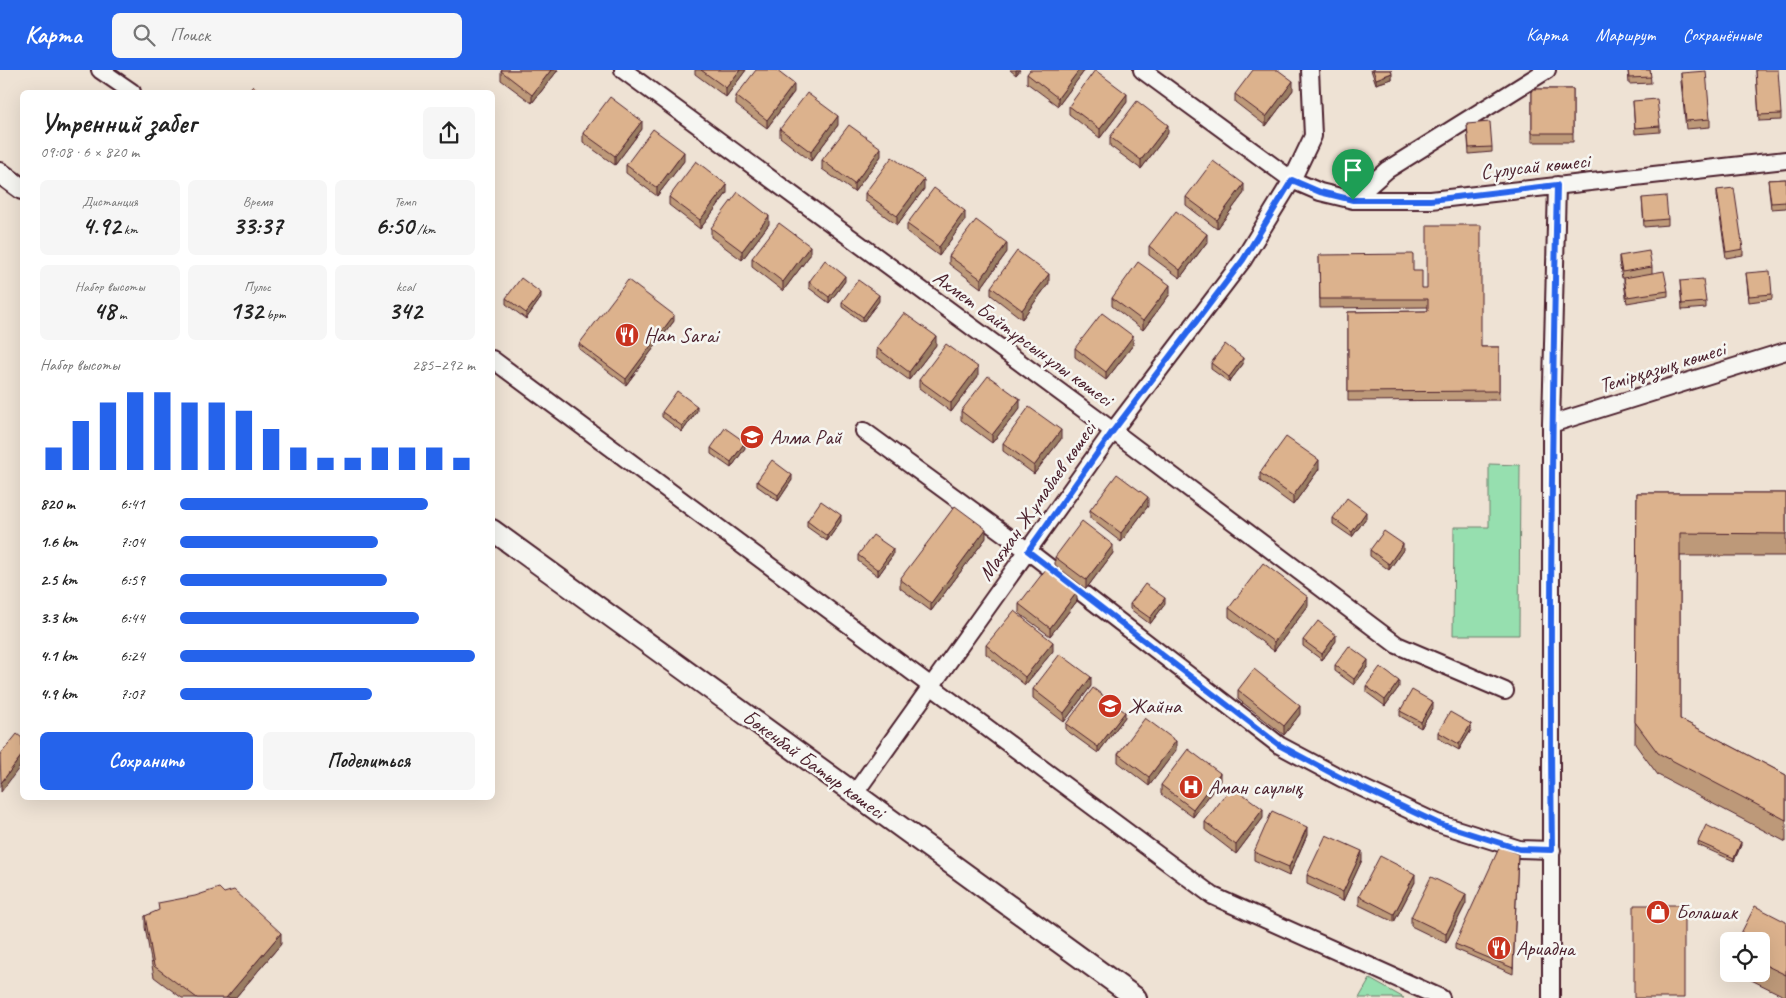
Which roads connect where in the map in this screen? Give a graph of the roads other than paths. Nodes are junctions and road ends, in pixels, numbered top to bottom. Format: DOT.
graph roads {
  1 [pos="100,70"];
  2 [pos="623,70"];
  3 [pos="1142,70"];
  4 [pos="1310,70"];
  5 [pos="1547,70"];
  6 [pos="129,90"];
  7 [pos="1786,160"];
  8 [pos="0,173"];
  9 [pos="1292,180"];
  10 [pos="1557,185"];
  11 [pos="20,188"];
  12 [pos="1353,200"];
  13 [pos="1786,350"];
  14 [pos="495,361"];
  15 [pos="1552,424"];
  16 [pos="864,431"];
  17 [pos="1113,431"];
  18 [pos="495,532"];
  19 [pos="1028,551"];
  20 [pos="931,687"];
  21 [pos="1505,691"];
  22 [pos="854,793"];
  23 [pos="1552,850"];
  24 [pos="1136,998"];
  25 [pos="1441,998"];
  26 [pos="1551,998"];
  1 -- 6 [label="street"];
  2 -- 17 [label="street, Ахмет Байтұрсынұлы көшесі"];
  3 -- 9 [label="street, Сұлусай көшесі"];
  4 -- 9 [label="street, Мағжан Жұмабаев көшесі"];
  5 -- 12 [label="street"];
  7 -- 10 [label="street, Сұлусай көшесі"];
  8 -- 11 [label="main road"];
  9 -- 12 [label="street, Сұлусай көшесі"];
  9 -- 17 [label="street, Мағжан Жұмабаев көшесі"];
  10 -- 12 [label="street, Сұлусай көшесі"];
  10 -- 15 [label="street"];
  13 -- 15 [label="street, Темірқазық көшесі"];
  14 -- 20 [label="street"];
  15 -- 23 [label="street"];
  16 -- 19 [label="street"];
  17 -- 19 [label="street, Мағжан Жұмабаев көшесі"];
  17 -- 21 [label="street, Ахмет Байтұрсынұлы көшесі"];
  18 -- 22 [label="main road, Бөкенбай Батыр көшесі"];
  19 -- 20 [label="street, Мағжан Жұмабаев көшесі"];
  19 -- 23 [label="street"];
  20 -- 22 [label="street, Мағжан Жұмабаев көшесі"];
  20 -- 25 [label="street"];
  22 -- 24 [label="main road, Бөкенбай Батыр көшесі"];
  23 -- 26 [label="street"];
}
